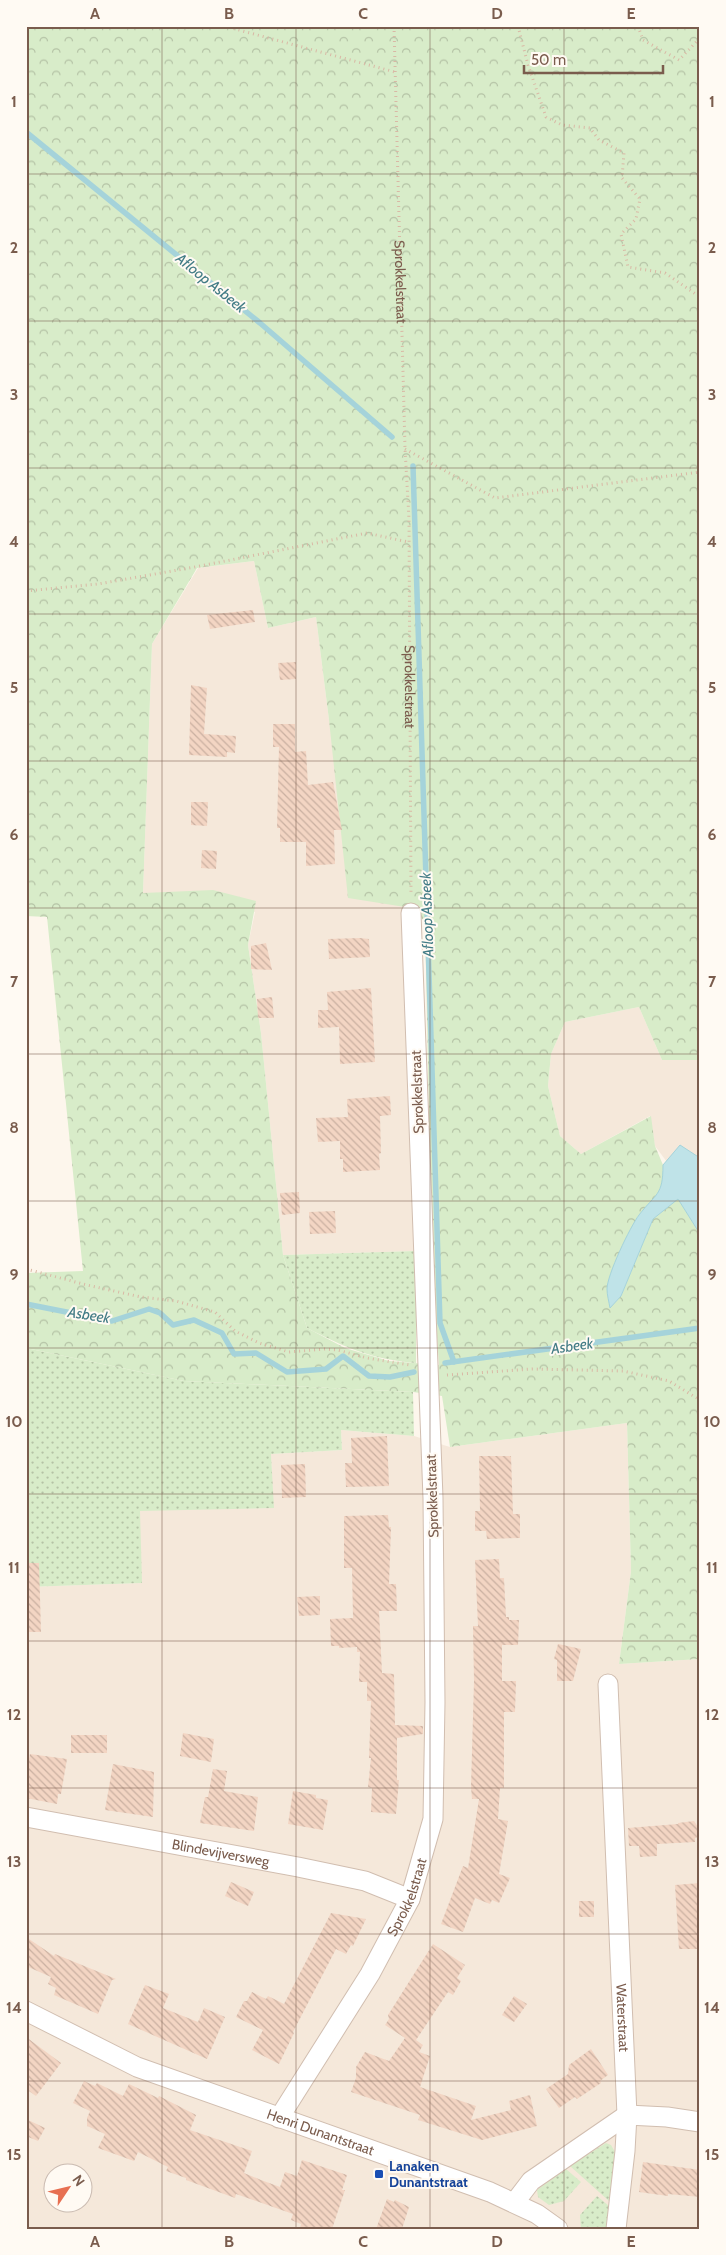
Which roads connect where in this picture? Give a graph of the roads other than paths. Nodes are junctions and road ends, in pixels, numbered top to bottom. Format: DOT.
graph roads {
  1 [pos="410,913"];
  2 [pos="608,1684"];
  3 [pos="26,1817"];
  4 [pos="410,1899"];
  5 [pos="26,2011"];
  6 [pos="627,2116"];
  7 [pos="280,2118"];
  8 [pos="700,2122"];
  9 [pos="514,2202"];
  10 [pos="558,2229"];
  11 [pos="616,2229"];
  1 -- 4 [label="street, Sprokkelstraat"];
  2 -- 6 [label="street, Waterstraat"];
  3 -- 4 [label="street, Blindevijversweg"];
  4 -- 7 [label="street, Sprokkelstraat"];
  5 -- 7 [label="street, Henri Dunantstraat"];
  6 -- 8 [label="street"];
  6 -- 9 [label="street"];
  6 -- 11 [label="street, Waterstraat"];
  7 -- 9 [label="street, Henri Dunantstraat"];
  9 -- 10 [label="street"];
}
